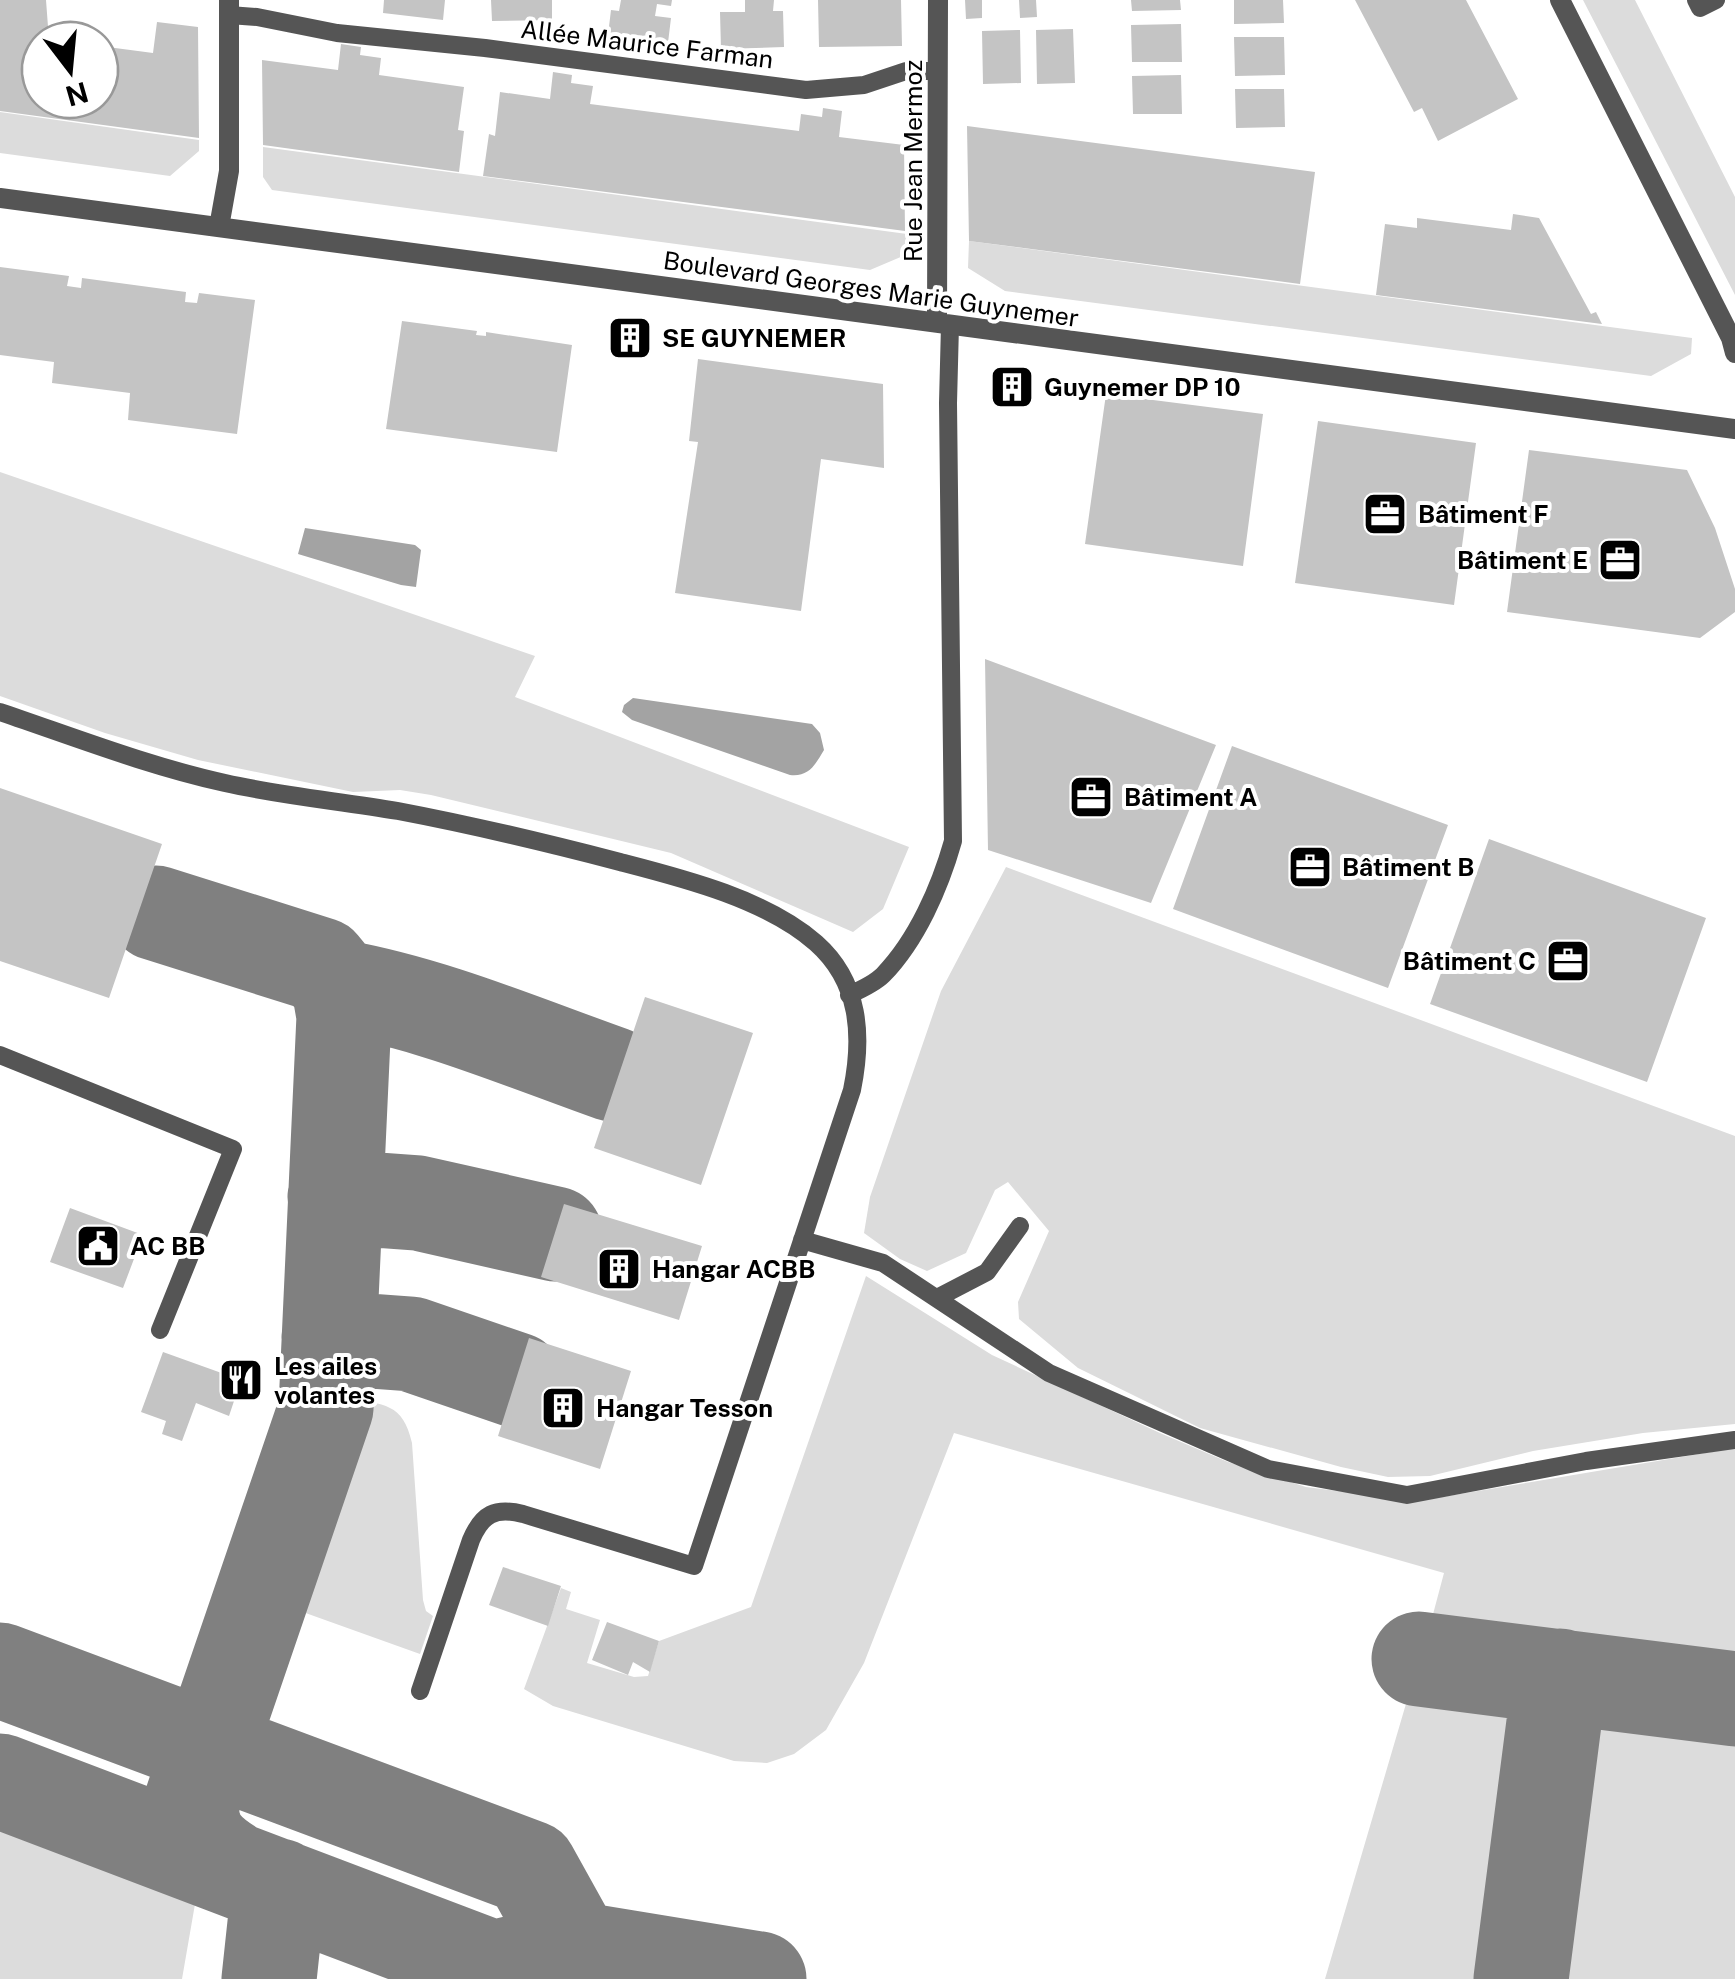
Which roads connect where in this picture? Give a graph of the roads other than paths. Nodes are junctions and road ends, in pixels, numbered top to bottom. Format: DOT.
graph roads {
  1 [pos="938,0"];
  2 [pos="1560,0"];
  3 [pos="1696,0"];
  4 [pos="1716,0"];
  5 [pos="229,8"];
  6 [pos="938,71"];
  7 [pos="0,198"];
  8 [pos="219,227"];
  9 [pos="943,324"];
  10 [pos="1735,353"];
  11 [pos="1735,429"];
  12 [pos="0,712"];
  13 [pos="848,995"];
  14 [pos="0,1055"];
  15 [pos="1020,1226"];
  16 [pos="802,1240"];
  17 [pos="937,1298"];
  18 [pos="160,1330"];
  19 [pos="1735,1440"];
  20 [pos="420,1691"];
  1 -- 6 [label="street, Rue Jean Mermoz"];
  2 -- 10 [label="street"];
  3 -- 4 [label="lane"];
  5 -- 6 [label="lane, Allée Maurice Farman"];
  5 -- 8 [label="street"];
  6 -- 9 [label="street, Rue Jean Mermoz"];
  7 -- 8 [label="street, Boulevard Georges Marie Guynemer"];
  8 -- 9 [label="street, Boulevard Georges Marie Guynemer"];
  9 -- 11 [label="street, Boulevard Georges Marie Guynemer"];
  9 -- 13 [label="lane"];
  12 -- 13 [label="lane"];
  13 -- 16 [label="lane"];
  14 -- 18 [label="lane"];
  15 -- 17 [label="lane"];
  16 -- 17 [label="lane"];
  16 -- 20 [label="lane"];
  17 -- 19 [label="lane"];
}
